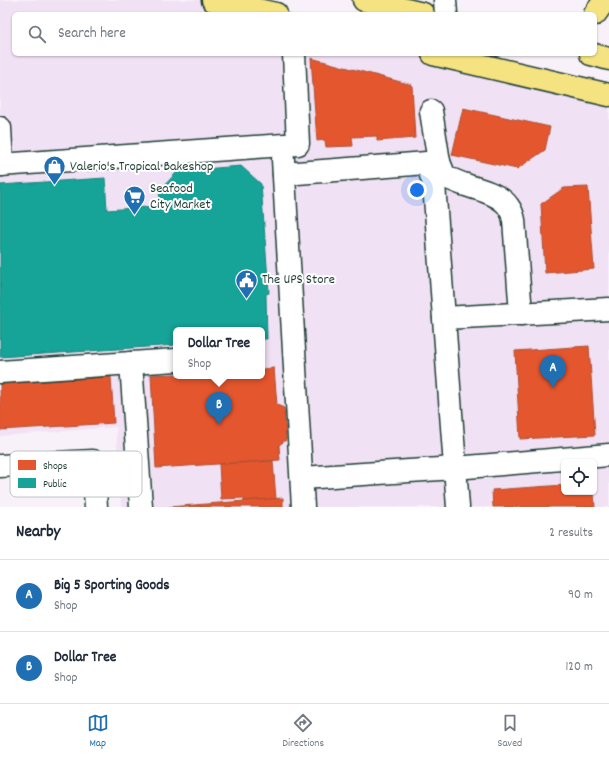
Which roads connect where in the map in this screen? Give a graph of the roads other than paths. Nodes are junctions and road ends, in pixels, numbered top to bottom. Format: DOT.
graph roads {
  1 [pos="213,0"];
  2 [pos="364,0"];
  3 [pos="445,0"];
  4 [pos="605,0"];
  5 [pos="267,12"];
  6 [pos="415,12"];
  7 [pos="446,12"];
  8 [pos="596,12"];
  9 [pos="597,55"];
  10 [pos="294,56"];
  11 [pos="442,56"];
  12 [pos="609,58"];
  13 [pos="609,95"];
  14 [pos="431,111"];
  15 [pos="0,128"];
  16 [pos="282,145"];
  17 [pos="433,163"];
  18 [pos="1,165"];
  19 [pos="284,174"];
  20 [pos="609,309"];
  21 [pos="521,314"];
  22 [pos="444,318"];
  23 [pos="173,360"];
  24 [pos="131,363"];
  25 [pos="0,372"];
  26 [pos="137,451"];
  27 [pos="609,455"];
  28 [pos="10,465"];
  29 [pos="0,466"];
  30 [pos="455,468"];
  31 [pos="302,478"];
  32 [pos="95,497"];
  33 [pos="140,497"];
  34 [pos="96,507"];
  35 [pos="141,507"];
  36 [pos="303,507"];
  37 [pos="458,507"];
  1 -- 5 [label="main road"];
  2 -- 6 [label="main road"];
  3 -- 7 [label="lane"];
  4 -- 8 [label="main road"];
  9 -- 12 [label="main road"];
  10 -- 16 [label="lane"];
  11 -- 13 [label="main road"];
  14 -- 17 [label="lane"];
  15 -- 18 [label="lane"];
  16 -- 18 [label="lane"];
  16 -- 19 [label="lane"];
  17 -- 19 [label="lane"];
  17 -- 21 [label="lane"];
  17 -- 22 [label="lane"];
  19 -- 31 [label="lane"];
  20 -- 21 [label="lane"];
  21 -- 22 [label="lane"];
  22 -- 30 [label="lane"];
  23 -- 24 [label="lane"];
  24 -- 25 [label="lane"];
  24 -- 26 [label="lane"];
  27 -- 30 [label="lane"];
  28 -- 29 [label="lane"];
  30 -- 31 [label="lane"];
  30 -- 37 [label="lane"];
  31 -- 36 [label="lane"];
  32 -- 34 [label="lane"];
  33 -- 35 [label="lane"];
}
